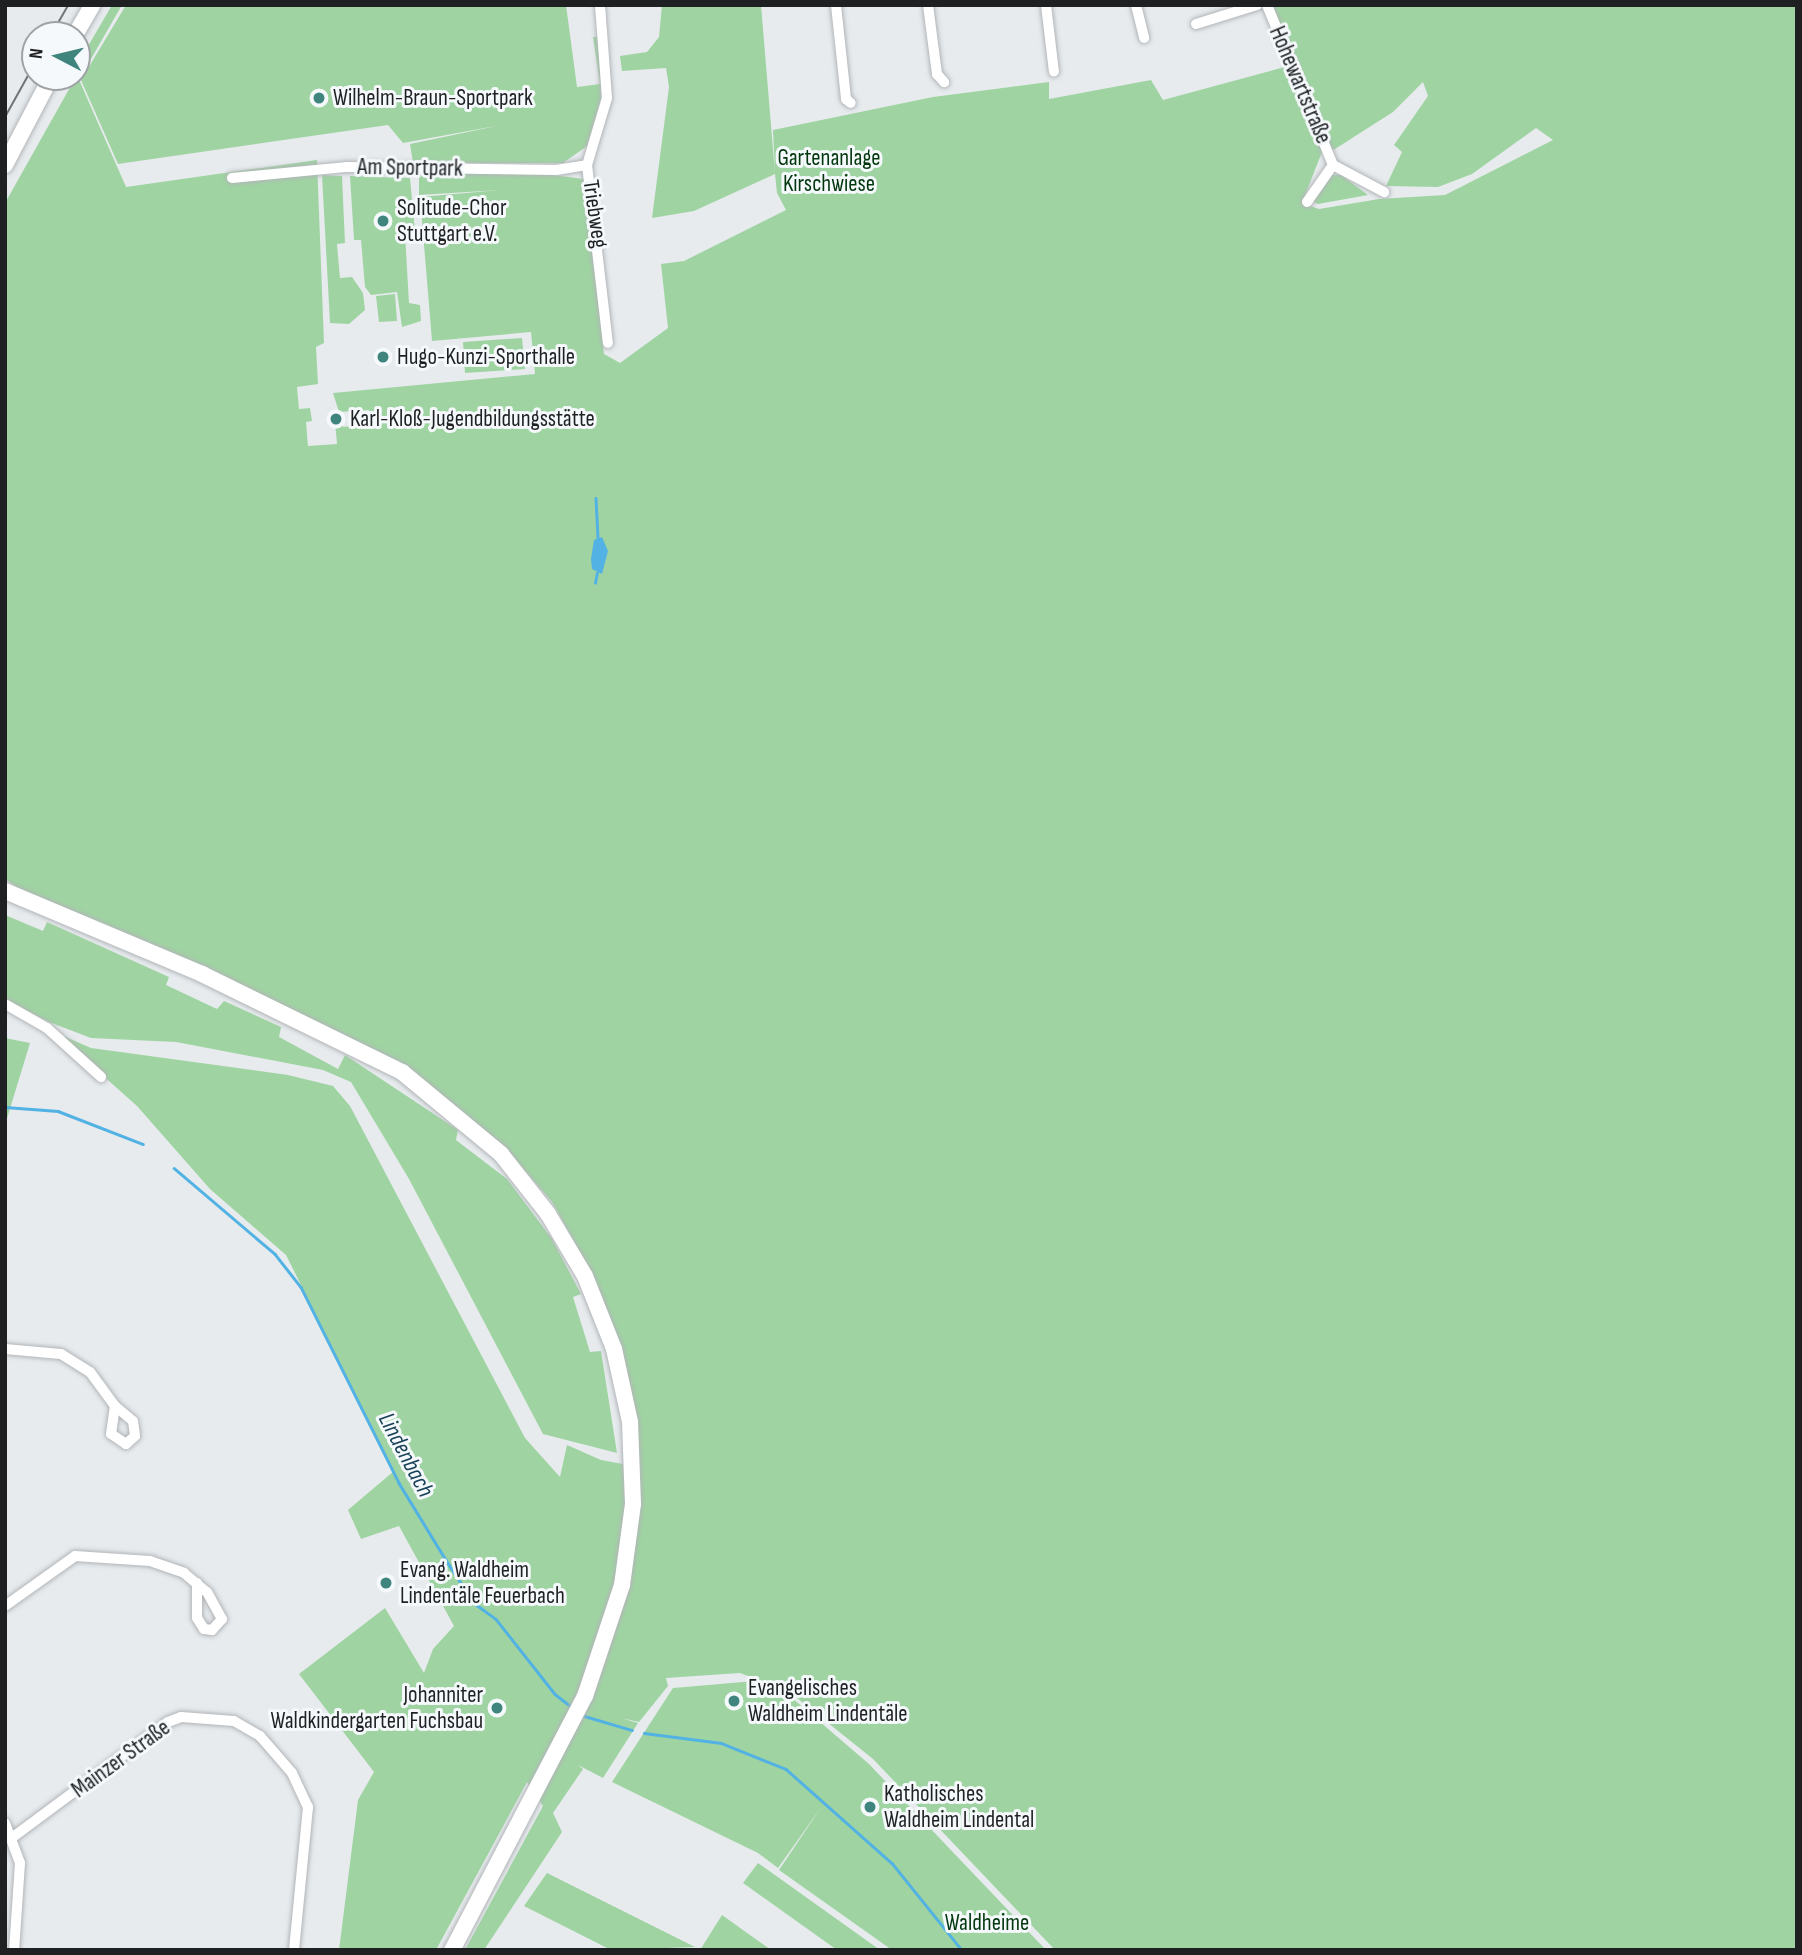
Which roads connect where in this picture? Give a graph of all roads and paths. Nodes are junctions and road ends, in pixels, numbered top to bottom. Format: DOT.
graph roads {
  1 [pos="92,5"];
  2 [pos="600,5"];
  3 [pos="836,5"];
  4 [pos="928,5"];
  5 [pos="1046,5"];
  6 [pos="1136,5"];
  7 [pos="1257,5"];
  8 [pos="1267,5"];
  9 [pos="83,21"];
  10 [pos="1196,24"];
  11 [pos="1144,38"];
  12 [pos="1054,72"];
  13 [pos="944,82"];
  14 [pos="44,91"];
  15 [pos="851,103"];
  16 [pos="5,165"];
  17 [pos="587,165"];
  18 [pos="1333,165"];
  19 [pos="232,178"];
  20 [pos="1384,192"];
  21 [pos="1307,202"];
  22 [pos="608,343"];
  23 [pos="5,884"];
  24 [pos="5,891"];
  25 [pos="29,899"];
  26 [pos="5,1004"];
  27 [pos="101,1077"];
  28 [pos="5,1349"];
  29 [pos="115,1406"];
  30 [pos="197,1583"];
  31 [pos="5,1606"];
  32 [pos="5,1823"];
  33 [pos="13,1837"];
  34 [pos="14,1950"];
  35 [pos="294,1950"];
  36 [pos="452,1950"];
  1 -- 9 [label="main road"];
  2 -- 17 [label="street, Triebweg"];
  3 -- 15 [label="street"];
  4 -- 13 [label="street"];
  5 -- 12 [label="street"];
  6 -- 11 [label="street"];
  7 -- 10 [label="street, Hohewartstraße"];
  8 -- 18 [label="street, Hohewartstraße"];
  14 -- 16 [label="main road"];
  17 -- 19 [label="street, Am Sportpark"];
  17 -- 22 [label="street, Triebweg"];
  18 -- 20 [label="street"];
  18 -- 21 [label="street"];
  23 -- 25 [label="main road"];
  24 -- 25 [label="main road"];
  25 -- 36 [label="main road"];
  26 -- 27 [label="street"];
  28 -- 29 [label="street"];
  30 -- 31 [label="street"];
  32 -- 33 [label="street"];
  33 -- 34 [label="street"];
  33 -- 35 [label="street, Mainzer Straße"];
}
